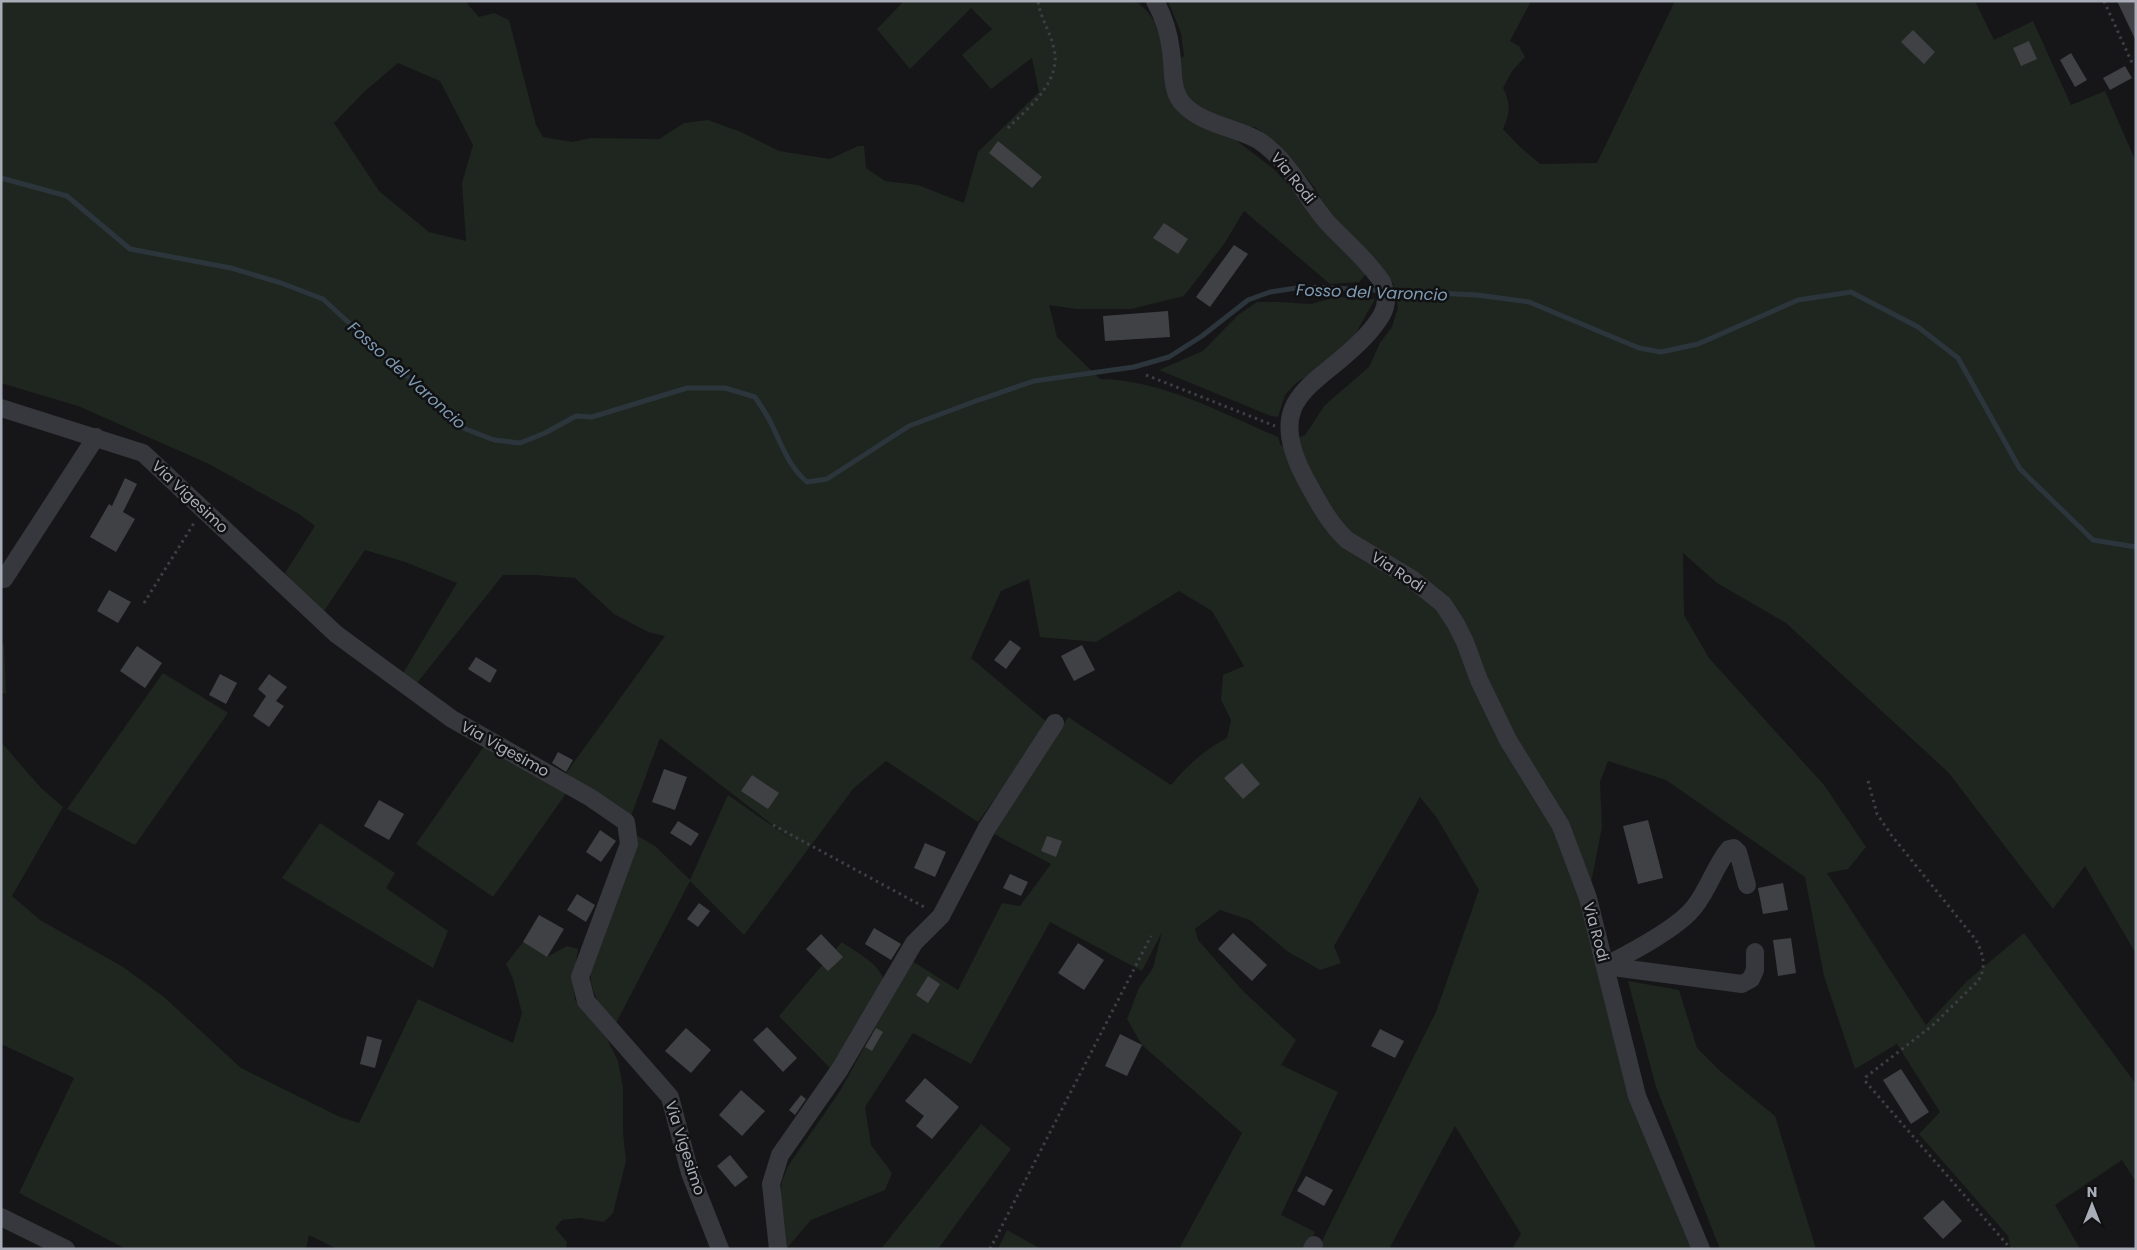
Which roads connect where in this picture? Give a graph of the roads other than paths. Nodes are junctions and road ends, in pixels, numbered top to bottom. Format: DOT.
graph roads {
  1 [pos="1155,1"];
  2 [pos="1,408"];
  3 [pos="96,437"];
  4 [pos="4,579"];
  5 [pos="1055,723"];
  6 [pos="1747,885"];
  7 [pos="1755,952"];
  8 [pos="1605,966"];
  9 [pos="1,1217"];
  10 [pos="66,1249"];
  11 [pos="720,1249"];
  12 [pos="778,1249"];
  13 [pos="1701,1249"];
  1 -- 8 [label="street, Via Rodi"];
  2 -- 3 [label="street, Via Vigesimo"];
  3 -- 4 [label="street"];
  3 -- 11 [label="street, Via Vigesimo"];
  5 -- 12 [label="street"];
  6 -- 8 [label="street"];
  7 -- 8 [label="street"];
  8 -- 13 [label="street, Via Rodi"];
  9 -- 10 [label="street"];
}
